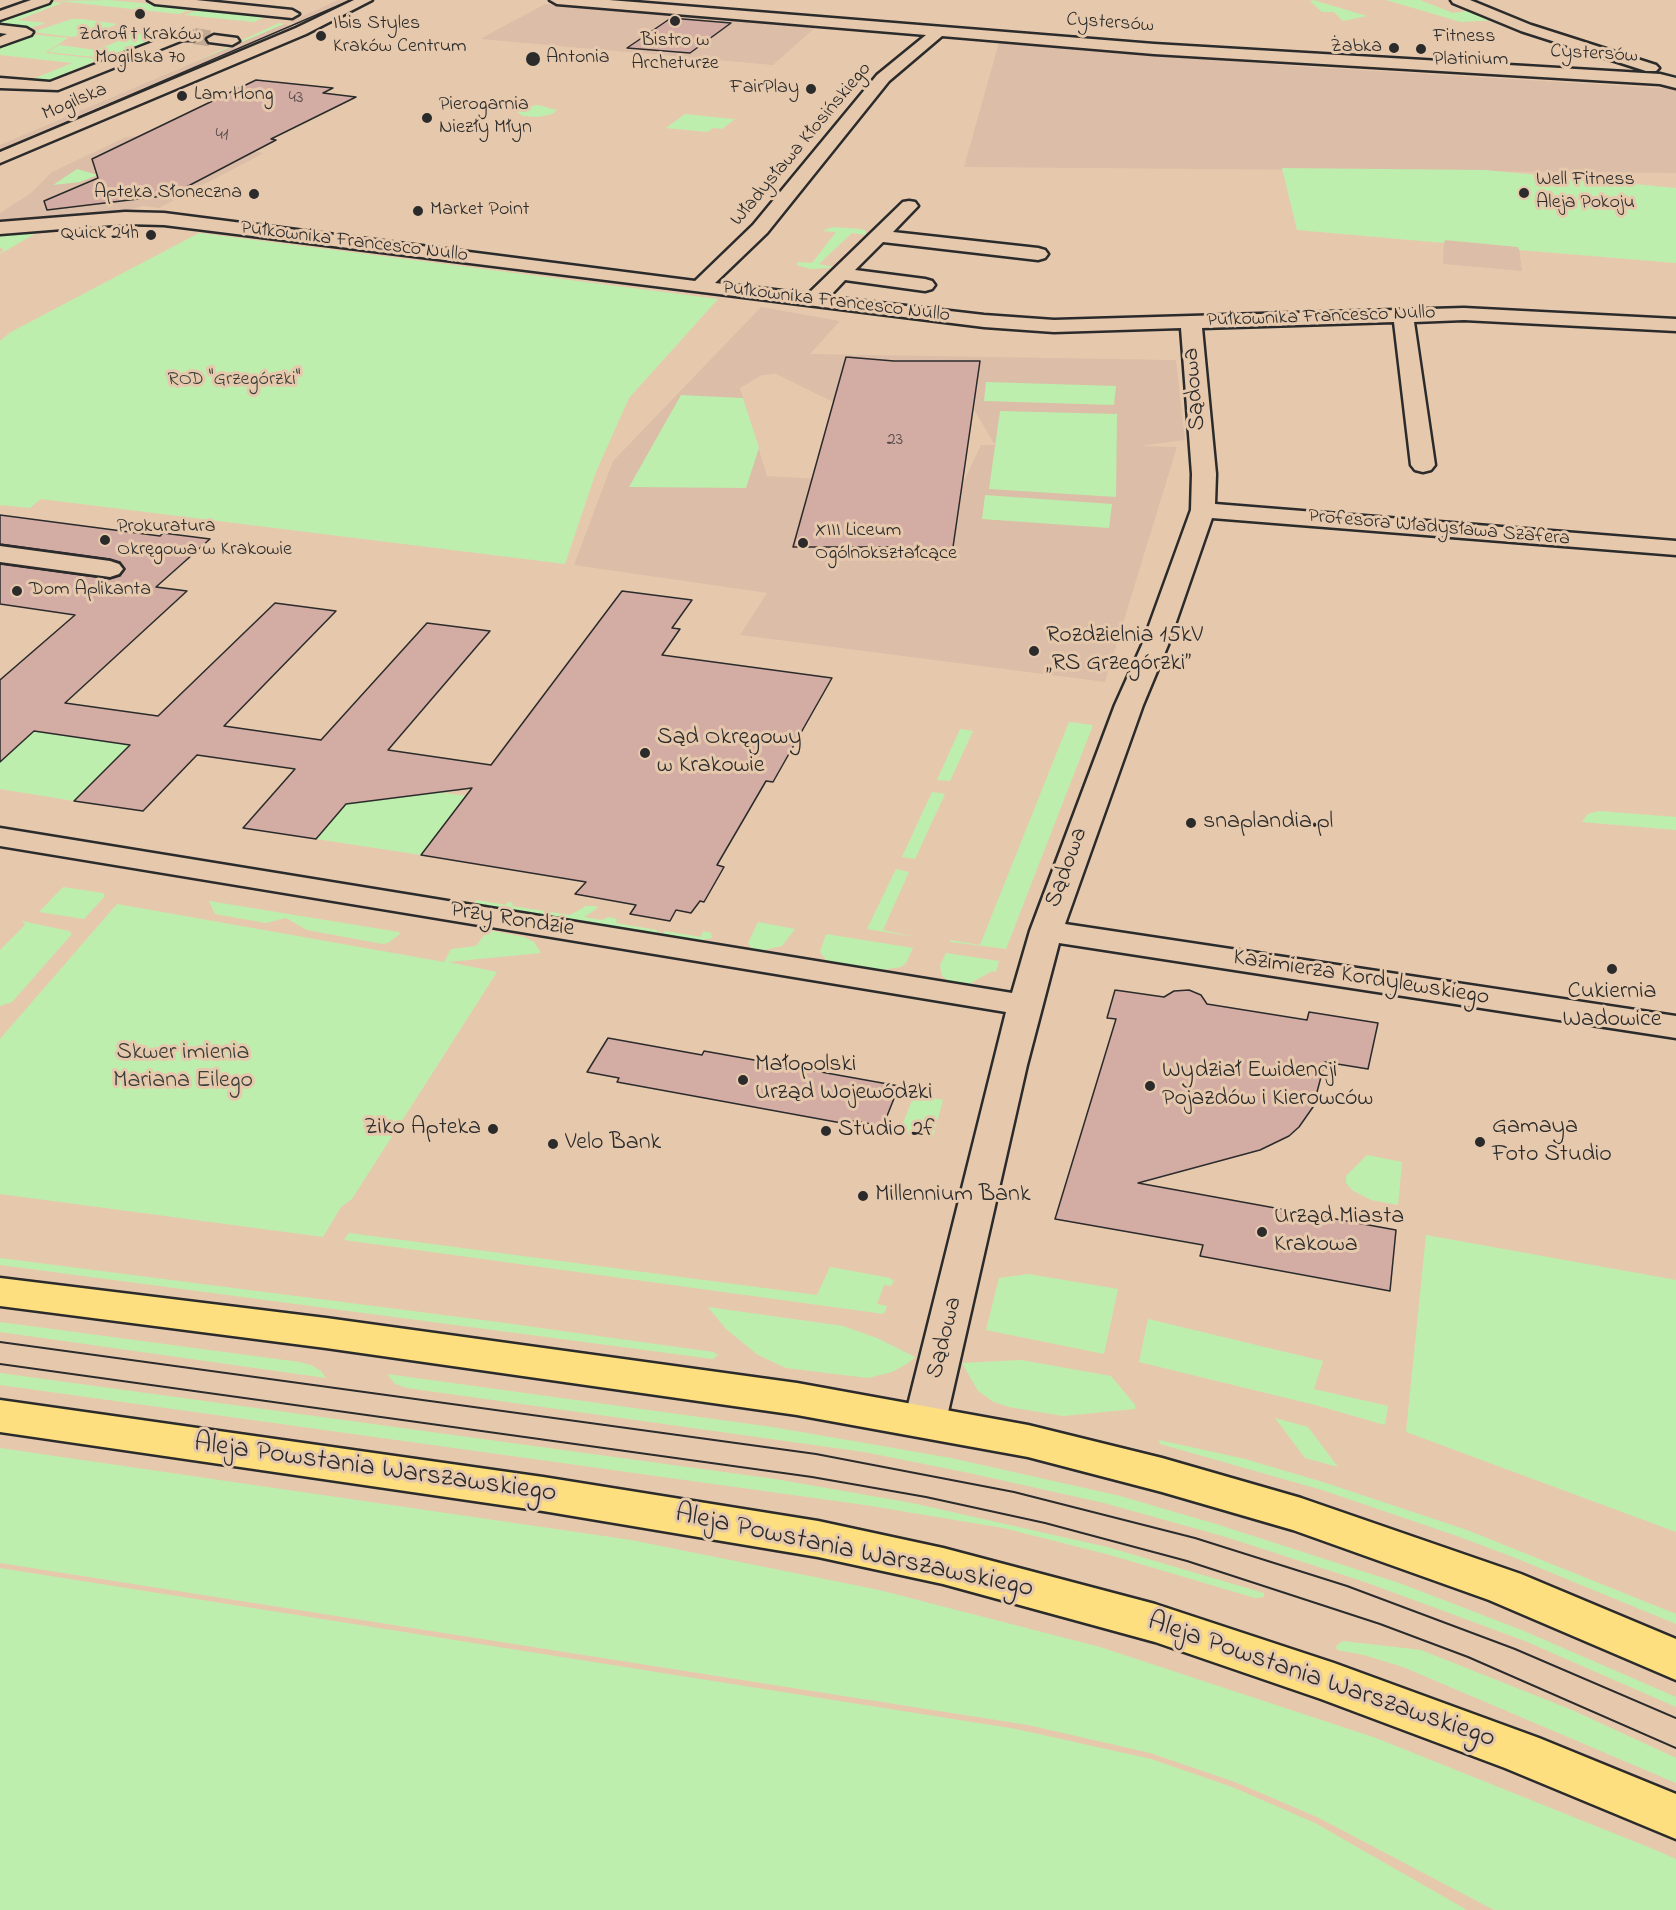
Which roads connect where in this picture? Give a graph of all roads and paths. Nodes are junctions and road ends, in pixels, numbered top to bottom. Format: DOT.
graph roads {
  1 [pos="44,0"];
  2 [pos="155,0"];
  3 [pos="365,0"];
  4 [pos="557,0"];
  5 [pos="1458,0"];
  6 [pos="308,7"];
  7 [pos="292,14"];
  8 [pos="0,16"];
  9 [pos="267,25"];
  10 [pos="0,29"];
  11 [pos="938,32"];
  12 [pos="249,33"];
  13 [pos="194,36"];
  14 [pos="214,39"];
  15 [pos="232,41"];
  16 [pos="0,42"];
  17 [pos="202,54"];
  18 [pos="1670,78"];
  19 [pos="0,83"];
  20 [pos="0,158"];
  21 [pos="909,206"];
  22 [pos="0,228"];
  23 [pos="878,236"];
  24 [pos="1038,254"];
  25 [pos="840,274"];
  26 [pos="925,285"];
  27 [pos="700,287"];
  28 [pos="813,301"];
  29 [pos="1403,316"];
  30 [pos="1191,322"];
  31 [pos="1676,325"];
  32 [pos="1423,465"];
  33 [pos="1203,510"];
  34 [pos="1676,548"];
  35 [pos="0,554"];
  36 [pos="110,569"];
  37 [pos="0,837"];
  38 [pos="1046,930"];
  39 [pos="1025,1005"];
  40 [pos="1676,1027"];
  41 [pos="0,1292"];
  42 [pos="0,1416"];
  43 [pos="925,1421"];
  44 [pos="1676,1660"];
  45 [pos="1676,1817"];
  1 -- 8 [label="street"];
  2 -- 7 [label="street"];
  3 -- 20 [label="street, Mogilska"];
  4 -- 11 [label="street, Cystersów"];
  5 -- 18 [label="street"];
  6 -- 7 [label="street"];
  7 -- 9 [label="street"];
  10 -- 16 [label="street"];
  11 -- 18 [label="street, Cystersów"];
  11 -- 27 [label="street, Władysława Kłosińskiego"];
  12 -- 15 [label="street"];
  13 -- 19 [label="street"];
  14 -- 15 [label="street"];
  15 -- 17 [label="street"];
  21 -- 23 [label="street"];
  22 -- 27 [label="street, Pułkownika Francesco Nullo"];
  23 -- 24 [label="street"];
  23 -- 25 [label="street"];
  25 -- 26 [label="street"];
  25 -- 28 [label="street"];
  27 -- 28 [label="street, Pułkownika Francesco Nullo"];
  28 -- 30 [label="street, Pułkownika Francesco Nullo"];
  29 -- 30 [label="street, Pułkownika Francesco Nullo"];
  29 -- 31 [label="street, Pułkownika Francesco Nullo"];
  29 -- 32 [label="street"];
  30 -- 33 [label="street, Sądowa"];
  33 -- 34 [label="street, Profesora Władysława Szafera"];
  33 -- 38 [label="street, Sądowa"];
  35 -- 36 [label="street"];
  37 -- 39 [label="street, Przy Rondzie"];
  38 -- 39 [label="street, Sądowa"];
  38 -- 40 [label="street, Kazimierza Kordylewskiego"];
  39 -- 43 [label="street, Sądowa"];
  41 -- 43 [label="main road"];
  42 -- 45 [label="main road, Aleja Powstania Warszawskiego"];
  43 -- 44 [label="main road"];
}
